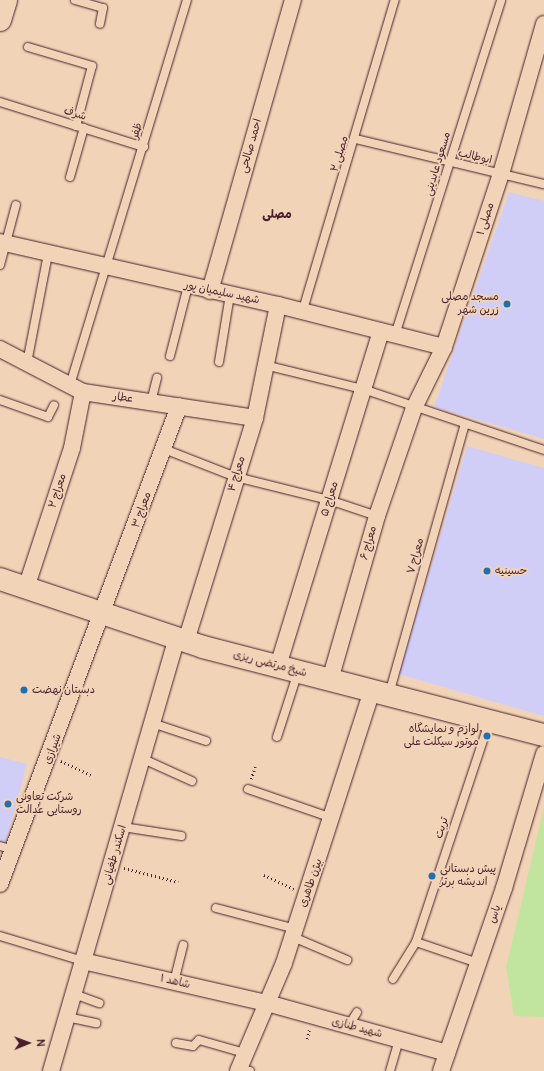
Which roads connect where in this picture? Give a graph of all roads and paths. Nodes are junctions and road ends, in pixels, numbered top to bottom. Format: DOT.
graph roads {
  1 [pos="6,0"];
  2 [pos="75,0"];
  3 [pos="187,0"];
  4 [pos="293,0"];
  5 [pos="395,0"];
  6 [pos="501,0"];
  7 [pos="0,20"];
  8 [pos="100,24"];
  9 [pos="544,24"];
  10 [pos="28,47"];
  11 [pos="0,102"];
  12 [pos="76,126"];
  13 [pos="84,128"];
  14 [pos="356,139"];
  15 [pos="144,146"];
  16 [pos="450,163"];
  17 [pos="501,174"];
  18 [pos="70,177"];
  19 [pos="544,184"];
  20 [pos="16,205"];
  21 [pos="3,243"];
  22 [pos="48,254"];
  23 [pos="0,265"];
  24 [pos="106,267"];
  25 [pos="188,286"];
  26 [pos="210,292"];
  27 [pos="230,295"];
  28 [pos="278,305"];
  29 [pos="302,313"];
  30 [pos="388,333"];
  31 [pos="444,347"];
  32 [pos="0,350"];
  33 [pos="170,356"];
  34 [pos="219,362"];
  35 [pos="27,363"];
  36 [pos="265,365"];
  37 [pos="157,378"];
  38 [pos="77,389"];
  39 [pos="363,390"];
  40 [pos="0,400"];
  41 [pos="151,402"];
  42 [pos="54,405"];
  43 [pos="179,406"];
  44 [pos="414,408"];
  45 [pos="255,418"];
  46 [pos="465,424"];
  47 [pos="164,449"];
  48 [pos="544,450"];
  49 [pos="236,477"];
  50 [pos="329,500"];
  51 [pos="376,516"];
  52 [pos="0,579"];
  53 [pos="26,588"];
  54 [pos="104,613"];
  55 [pos="181,640"];
  56 [pos="288,669"];
  57 [pos="330,680"];
  58 [pos="380,693"];
  59 [pos="489,721"];
  60 [pos="152,723"];
  61 [pos="544,735"];
  62 [pos="277,737"];
  63 [pos="206,741"];
  64 [pos="544,754"];
  65 [pos="50,756"];
  66 [pos="141,758"];
  67 [pos="91,775"];
  68 [pos="192,780"];
  69 [pos="248,790"];
  70 [pos="333,818"];
  71 [pos="123,827"];
  72 [pos="181,836"];
  73 [pos="7,848"];
  74 [pos="112,864"];
  75 [pos="264,875"];
  76 [pos="178,882"];
  77 [pos="0,884"];
  78 [pos="307,895"];
  79 [pos="216,908"];
  80 [pos="294,933"];
  81 [pos="0,936"];
  82 [pos="416,942"];
  83 [pos="183,945"];
  84 [pos="347,960"];
  85 [pos="84,961"];
  86 [pos="478,963"];
  87 [pos="394,980"];
  88 [pos="174,982"];
  89 [pos="74,994"];
  90 [pos="99,1003"];
  91 [pos="268,1003"];
  92 [pos="67,1018"];
  93 [pos="96,1023"];
  94 [pos="399,1039"];
  95 [pos="176,1043"];
  96 [pos="447,1052"];
  97 [pos="245,1053"];
  98 [pos="242,1070"];
  99 [pos="51,1071"];
  100 [pos="390,1071"];
  101 [pos="441,1071"];
  1 -- 7 [label="street"];
  2 -- 8 [label="lane"];
  3 -- 15 [label="lane, ظفر"];
  4 -- 26 [label="street, احمد صالحی"];
  5 -- 14 [label="lane, مصلی ۲"];
  6 -- 16 [label="lane, مسعود عابدینی"];
  9 -- 17 [label="street, مصلی ۱"];
  10 -- 12 [label="lane"];
  11 -- 12 [label="lane, شرف"];
  12 -- 13 [label="lane, شرف"];
  13 -- 15 [label="lane, شرف"];
  13 -- 18 [label="lane"];
  14 -- 16 [label="lane, ابوطالب"];
  14 -- 29 [label="lane, مصلی ۲"];
  15 -- 24 [label="lane, ظفر"];
  16 -- 17 [label="lane, ابوطالب"];
  16 -- 30 [label="lane, مسعود عابدینی"];
  17 -- 19 [label="lane, ابوطالب"];
  17 -- 31 [label="street, مصلی ۱"];
  20 -- 21 [label="lane"];
  21 -- 22 [label="street, شهید سلیمیان پور"];
  21 -- 23 [label="lane"];
  22 -- 24 [label="street, شهید سلیمیان پور"];
  22 -- 35 [label="lane"];
  24 -- 25 [label="street, شهید سلیمیان پور"];
  24 -- 38 [label="lane, ظفر"];
  25 -- 26 [label="street, شهید سلیمیان پور"];
  25 -- 33 [label="lane"];
  26 -- 27 [label="street, شهید سلیمیان پور"];
  27 -- 28 [label="street, شهید سلیمیان پور"];
  27 -- 34 [label="lane"];
  28 -- 29 [label="street, شهید سلیمیان پور"];
  28 -- 36 [label="street, معراج ۴"];
  29 -- 30 [label="street, شهید سلیمیان پور"];
  30 -- 31 [label="street, شهید سلیمیان پور"];
  30 -- 39 [label="street, معراج ۵"];
  31 -- 44 [label="street, مصلی ۱"];
  32 -- 35 [label="street, عطار"];
  35 -- 38 [label="street, عطار"];
  36 -- 39 [label="lane"];
  36 -- 45 [label="street, معراج ۴"];
  37 -- 41 [label="lane"];
  38 -- 41 [label="street, عطار"];
  38 -- 53 [label="street, معراج ۲"];
  39 -- 44 [label="lane"];
  39 -- 50 [label="street, معراج ۵"];
  40 -- 42 [label="lane"];
  41 -- 43 [label="street, عطار"];
  43 -- 45 [label="street, عطار"];
  43 -- 47 [label="street, معراج ۳"];
  44 -- 46 [label="lane"];
  44 -- 51 [label="street, معراج ۶"];
  45 -- 49 [label="street, معراج ۴"];
  46 -- 48 [label="lane"];
  46 -- 58 [label="lane, معراح ۷"];
  47 -- 49 [label="lane"];
  47 -- 54 [label="street, معراج ۳"];
  49 -- 50 [label="lane"];
  49 -- 55 [label="street, معراج ۴"];
  50 -- 51 [label="lane"];
  50 -- 56 [label="street, معراج ۵"];
  51 -- 57 [label="street, معراج ۶"];
  52 -- 53 [label="street, شیخ مرتضی ریزی"];
  53 -- 54 [label="street, شیخ مرتضی ریزی"];
  54 -- 55 [label="street, شیخ مرتضی ریزی"];
  54 -- 65 [label="street, شیرازی"];
  55 -- 56 [label="street, شیخ مرتضی ریزی"];
  55 -- 60 [label="street, اسکندر طغیانی"];
  56 -- 57 [label="street, شیخ مرتضی ریزی"];
  56 -- 62 [label="lane"];
  57 -- 58 [label="street, شیخ مرتضی ریزی"];
  58 -- 59 [label="street, شیخ مرتضی ریزی"];
  58 -- 70 [label="street, بیژن طاهری"];
  59 -- 61 [label="street, شیخ مرتضی ریزی"];
  59 -- 82 [label="lane, تربت"];
  60 -- 63 [label="lane"];
  60 -- 66 [label="street, اسکندر طغیانی"];
  64 -- 86 [label="street, یاس"];
  65 -- 67 [label="path"];
  65 -- 73 [label="street, شیرازی"];
  66 -- 68 [label="lane"];
  66 -- 71 [label="street, اسکندر طغیانی"];
  69 -- 70 [label="lane"];
  70 -- 78 [label="street, بیژن طاهری"];
  71 -- 72 [label="lane"];
  71 -- 74 [label="street, اسکندر طغیانی"];
  73 -- 77 [label="street, شیرازی"];
  74 -- 76 [label="path"];
  74 -- 85 [label="street, اسکندر طغیانی"];
  75 -- 78 [label="path"];
  78 -- 80 [label="street, بیژن طاهری"];
  79 -- 80 [label="lane"];
  80 -- 84 [label="lane"];
  80 -- 91 [label="street, بیژن طاهری"];
  81 -- 85 [label="lane"];
  82 -- 86 [label="lane"];
  82 -- 87 [label="lane, تربت"];
  83 -- 88 [label="lane"];
  85 -- 88 [label="street, شاهد ۱"];
  85 -- 89 [label="street, اسکندر طغیانی"];
  86 -- 96 [label="street, یاس"];
  88 -- 91 [label="street, شاهد ۱"];
  89 -- 90 [label="lane"];
  89 -- 92 [label="street, اسکندر طغیانی"];
  91 -- 94 [label="street, شهید طنازی"];
  91 -- 97 [label="street, بیژن طاهری"];
  92 -- 93 [label="lane"];
  92 -- 99 [label="street, اسکندر طغیانی"];
  94 -- 96 [label="street, شهید طنازی"];
  94 -- 100 [label="lane"];
  95 -- 97 [label="lane"];
  96 -- 101 [label="street, یاس"];
  97 -- 98 [label="street, بیژن طاهری"];
}
